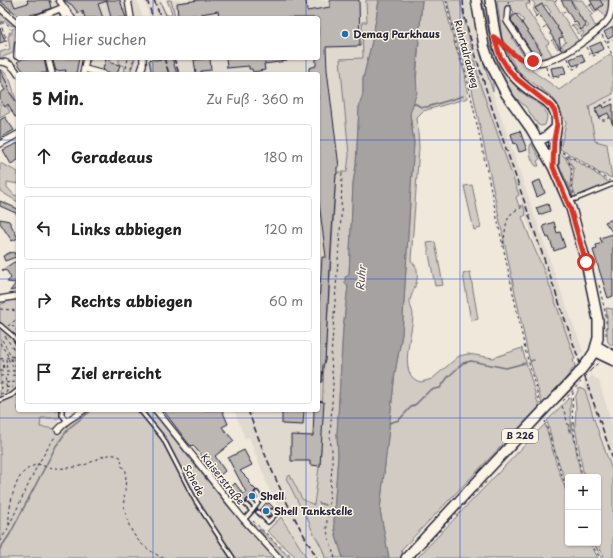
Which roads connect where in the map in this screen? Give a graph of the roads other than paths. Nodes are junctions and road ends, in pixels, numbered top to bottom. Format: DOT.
graph roads {
  1 [pos="59,0"];
  2 [pos="128,0"];
  3 [pos="476,0"];
  4 [pos="490,0"];
  5 [pos="612,0"];
  6 [pos="0,8"];
  7 [pos="63,8"];
  8 [pos="508,9"];
  9 [pos="42,16"];
  10 [pos="65,16"];
  11 [pos="70,16"];
  12 [pos="131,16"];
  13 [pos="16,22"];
  14 [pos="16,57"];
  15 [pos="48,60"];
  16 [pos="86,60"];
  17 [pos="143,60"];
  18 [pos="0,62"];
  19 [pos="7,62"];
  20 [pos="84,71"];
  21 [pos="16,72"];
  22 [pos="52,72"];
  23 [pos="141,72"];
  24 [pos="556,128"];
  25 [pos="16,135"];
  26 [pos="538,141"];
  27 [pos="0,144"];
  28 [pos="553,167"];
  29 [pos="613,183"];
  30 [pos="572,200"];
  31 [pos="16,296"];
  32 [pos="0,299"];
  33 [pos="0,325"];
  34 [pos="16,341"];
  35 [pos="595,349"];
  36 [pos="613,355"];
  37 [pos="613,361"];
  38 [pos="16,392"];
  39 [pos="0,400"];
  40 [pos="62,412"];
  41 [pos="81,412"];
  42 [pos="142,412"];
  43 [pos="158,412"];
  44 [pos="67,421"];
  45 [pos="58,430"];
  46 [pos="257,493"];
  47 [pos="253,497"];
  48 [pos="236,498"];
  49 [pos="229,501"];
  50 [pos="250,501"];
  51 [pos="258,503"];
  52 [pos="246,504"];
  53 [pos="255,508"];
  54 [pos="252,511"];
  55 [pos="272,511"];
  56 [pos="258,512"];
  57 [pos="244,520"];
  58 [pos="233,558"];
  59 [pos="278,558"];
  60 [pos="406,558"];
  1 -- 7 [label="street"];
  2 -- 12 [label="street"];
  3 -- 26 [label="main road, B 226"];
  4 -- 24 [label="main road"];
  5 -- 8 [label="street"];
  6 -- 13 [label="street"];
  7 -- 9 [label="street"];
  7 -- 10 [label="street"];
  7 -- 11 [label="street"];
  14 -- 19 [label="street"];
  15 -- 22 [label="street"];
  16 -- 20 [label="street"];
  17 -- 23 [label="street"];
  18 -- 19 [label="street"];
  19 -- 21 [label="street"];
  24 -- 26 [label="main road"];
  24 -- 28 [label="main road"];
  25 -- 27 [label="street"];
  26 -- 28 [label="main road, B 226"];
  28 -- 30 [label="main road, B 226"];
  29 -- 30 [label="lane"];
  30 -- 35 [label="main road, B 226"];
  31 -- 32 [label="street"];
  33 -- 34 [label="lane"];
  35 -- 36 [label="main road"];
  35 -- 37 [label="main road"];
  35 -- 60 [label="main road, B 226, bridge"];
  38 -- 39 [label="lane"];
  40 -- 44 [label="lane"];
  41 -- 44 [label="street"];
  42 -- 58 [label="lane, Schede"];
  43 -- 49 [label="street, Kaiserstraße"];
  44 -- 45 [label="street"];
  46 -- 51 [label="lane"];
  47 -- 51 [label="lane"];
  48 -- 49 [label="lane"];
  49 -- 57 [label="street, Kaiserstraße"];
  50 -- 53 [label="lane"];
  51 -- 53 [label="lane"];
  52 -- 54 [label="lane"];
  53 -- 54 [label="lane"];
  54 -- 57 [label="lane"];
  55 -- 56 [label="lane"];
  57 -- 59 [label="street, Kaiserstraße"];
}
